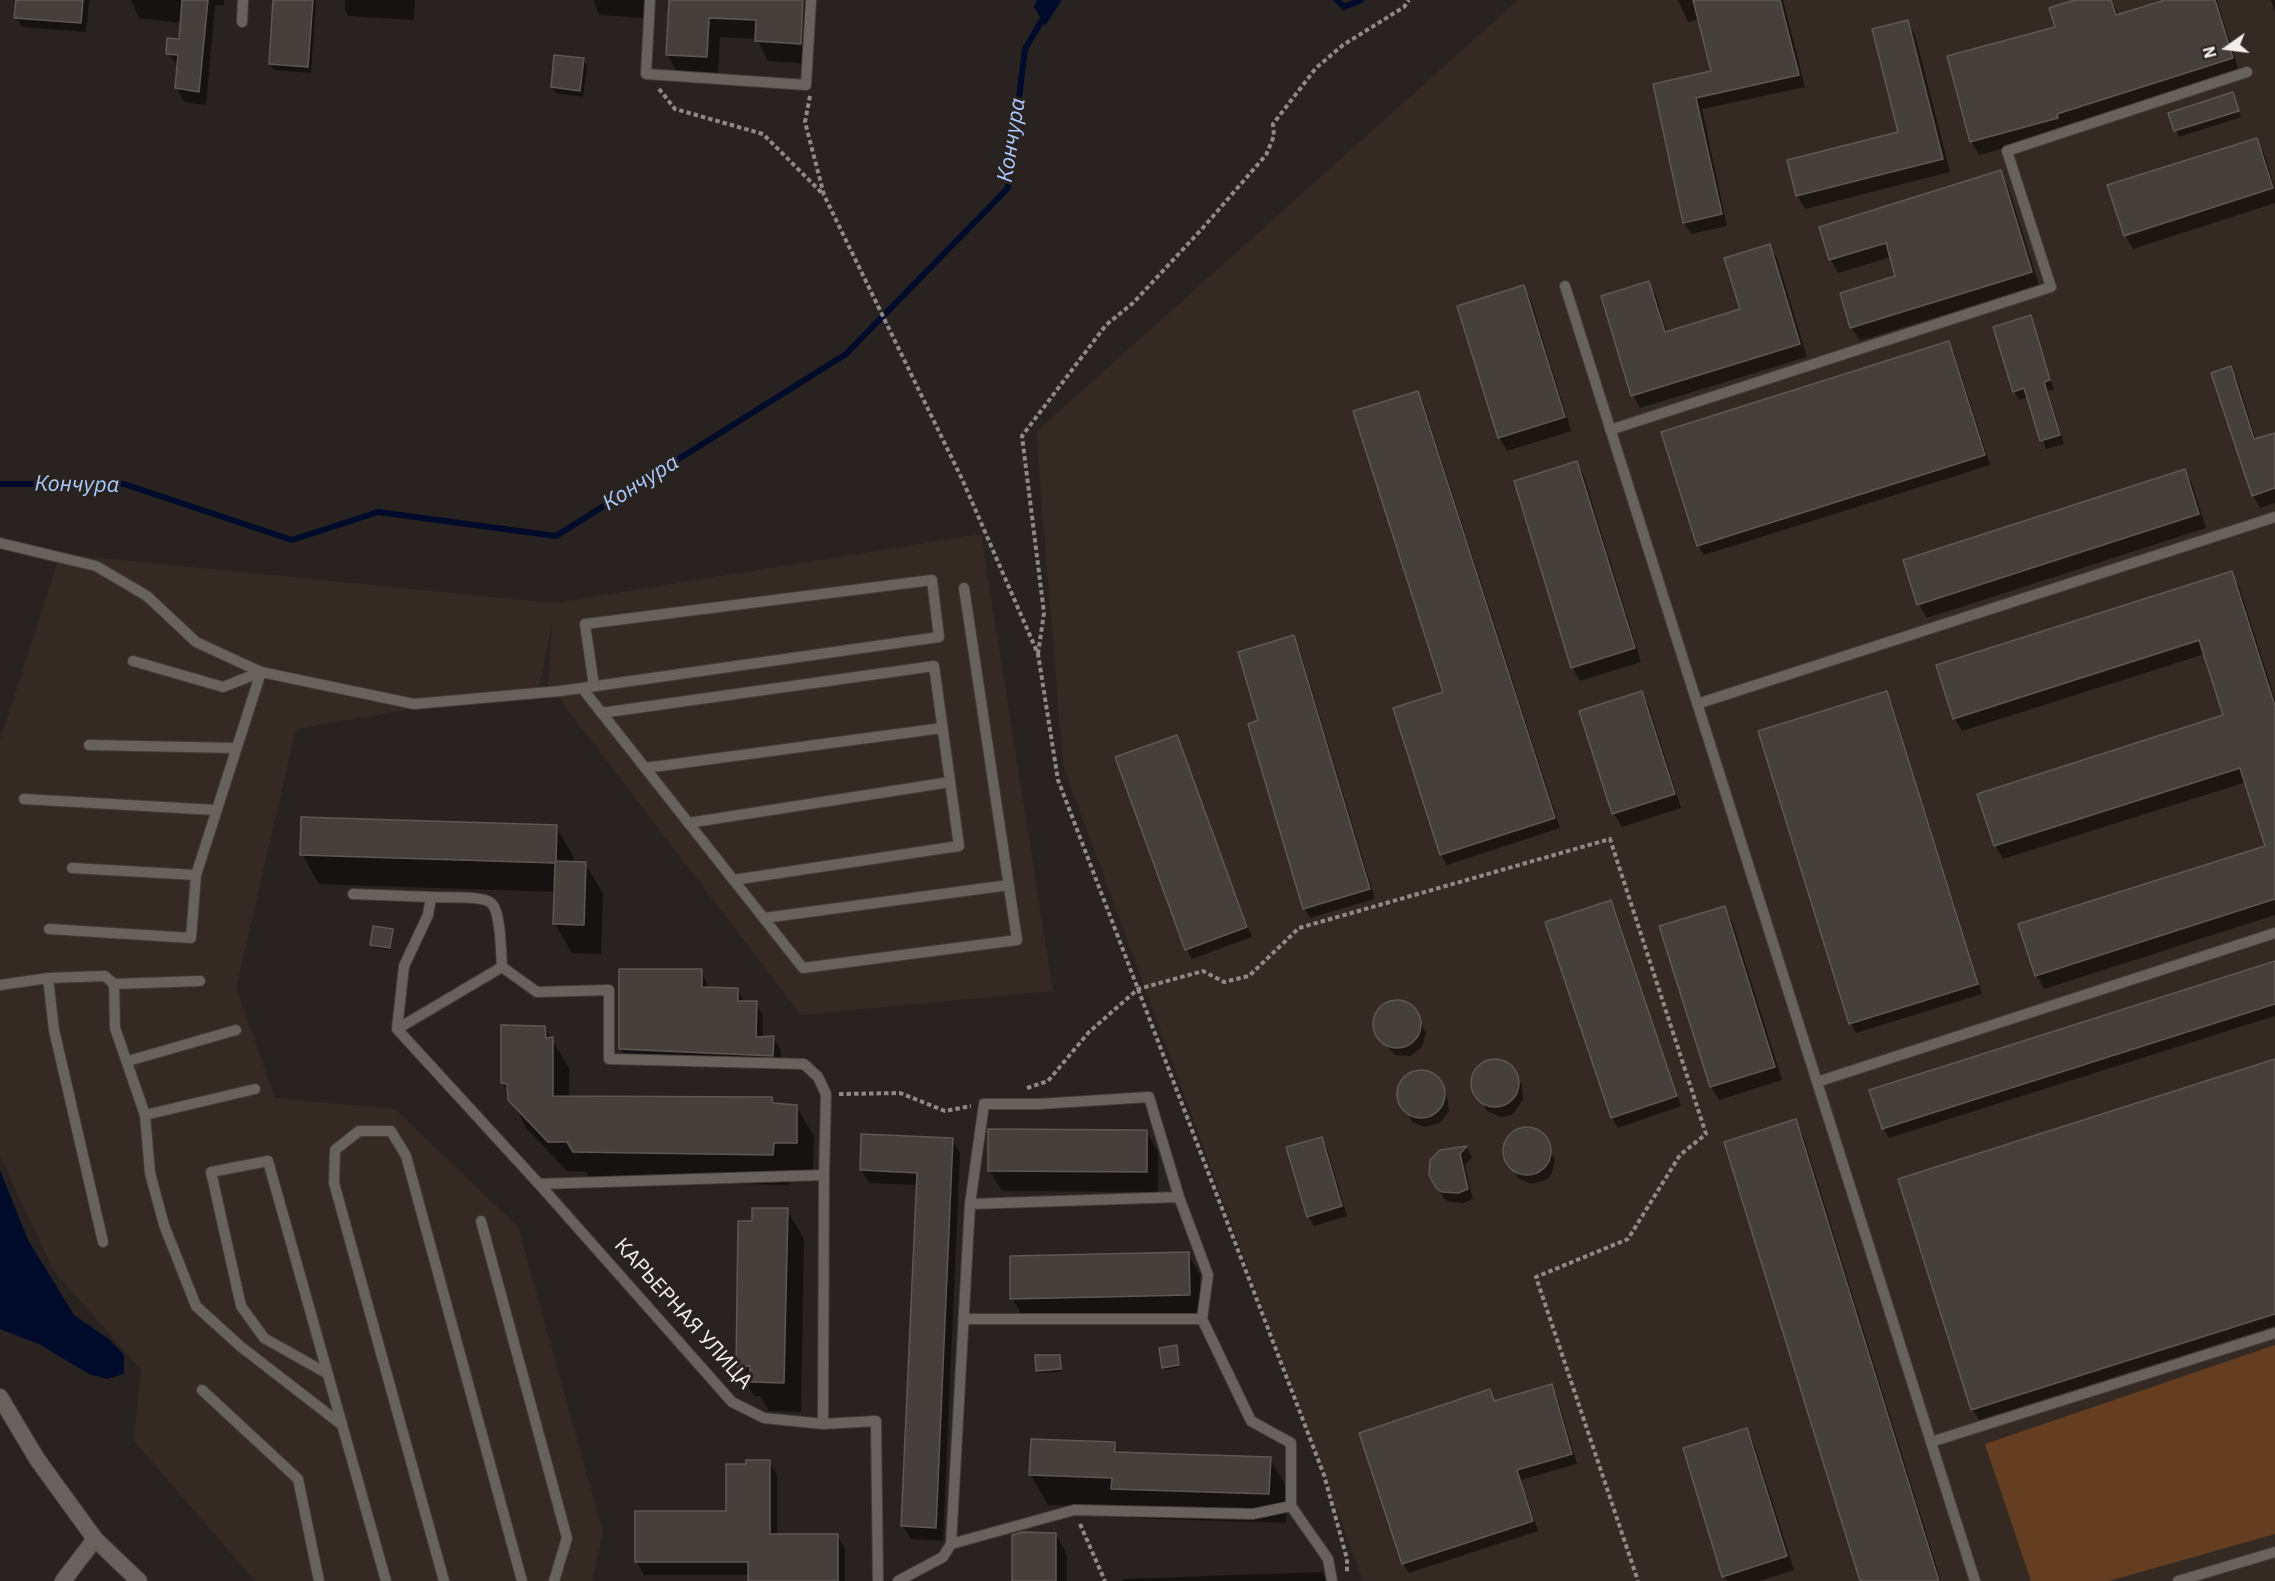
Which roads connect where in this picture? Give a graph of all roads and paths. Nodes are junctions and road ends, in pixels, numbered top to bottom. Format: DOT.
graph roads {
  1 [pos="243,0"];
  2 [pos="650,0"];
  3 [pos="811,0"];
  4 [pos="1409,0"];
  5 [pos="242,22"];
  6 [pos="2247,72"];
  7 [pos="675,109"];
  8 [pos="1565,286"];
  9 [pos="1610,430"];
  10 [pos="2275,517"];
  11 [pos="0,543"];
  12 [pos="964,588"];
  13 [pos="1038,654"];
  14 [pos="133,661"];
  15 [pos="261,672"];
  16 [pos="594,686"];
  17 [pos="582,688"];
  18 [pos="1697,704"];
  19 [pos="601,712"];
  20 [pos="942,728"];
  21 [pos="89,745"];
  22 [pos="235,748"];
  23 [pos="645,768"];
  24 [pos="950,782"];
  25 [pos="24,799"];
  26 [pos="214,810"];
  27 [pos="688,822"];
  28 [pos="72,868"];
  29 [pos="196,875"];
  30 [pos="733,880"];
  31 [pos="1009,885"];
  32 [pos="353,894"];
  33 [pos="431,897"];
  34 [pos="764,918"];
  35 [pos="49,929"];
  36 [pos="2275,933"];
  37 [pos="502,967"];
  38 [pos="48,978"];
  39 [pos="200,981"];
  40 [pos="114,984"];
  41 [pos="0,985"];
  42 [pos="1138,989"];
  43 [pos="398,1029"];
  44 [pos="236,1030"];
  45 [pos="128,1061"];
  46 [pos="1817,1082"];
  47 [pos="255,1089"];
  48 [pos="1016,1092"];
  49 [pos="826,1094"];
  50 [pos="984,1104"];
  51 [pos="145,1115"];
  52 [pos="824,1175"];
  53 [pos="539,1184"];
  54 [pos="1179,1197"];
  55 [pos="970,1204"];
  56 [pos="481,1221"];
  57 [pos="103,1242"];
  58 [pos="964,1319"];
  59 [pos="1202,1319"];
  60 [pos="2275,1333"];
  61 [pos="328,1374"];
  62 [pos="202,1390"];
  63 [pos="0,1397"];
  64 [pos="823,1424"];
  65 [pos="342,1425"];
  66 [pos="1931,1442"];
  67 [pos="1291,1506"];
  68 [pos="1074,1510"];
  69 [pos="95,1539"];
  70 [pos="951,1544"];
  71 [pos="2275,1552"];
  72 [pos="63,1581"];
  73 [pos="139,1581"];
  74 [pos="319,1581"];
  75 [pos="387,1581"];
  76 [pos="444,1581"];
  77 [pos="522,1581"];
  78 [pos="554,1581"];
  79 [pos="878,1581"];
  80 [pos="898,1581"];
  81 [pos="1105,1581"];
  82 [pos="1332,1581"];
  83 [pos="1347,1581"];
  84 [pos="1638,1581"];
  85 [pos="1975,1581"];
  86 [pos="2178,1581"];
  1 -- 5 [label="lane"];
  2 -- 3 [label="lane"];
  4 -- 13 [label="path"];
  6 -- 9 [label="lane"];
  7 -- 13 [label="path"];
  8 -- 9 [label="lane"];
  9 -- 18 [label="lane"];
  10 -- 18 [label="lane"];
  11 -- 15 [label="lane"];
  12 -- 31 [label="lane"];
  13 -- 42 [label="path"];
  14 -- 15 [label="lane"];
  15 -- 17 [label="lane"];
  15 -- 22 [label="lane"];
  16 -- 16 [label="lane"];
  16 -- 17 [label="lane"];
  17 -- 19 [label="lane"];
  18 -- 46 [label="lane"];
  19 -- 20 [label="lane"];
  19 -- 23 [label="lane"];
  20 -- 23 [label="lane"];
  20 -- 24 [label="lane"];
  21 -- 22 [label="lane"];
  22 -- 26 [label="lane"];
  23 -- 27 [label="lane"];
  24 -- 27 [label="lane"];
  24 -- 30 [label="lane"];
  25 -- 26 [label="lane"];
  26 -- 29 [label="lane"];
  27 -- 30 [label="lane"];
  28 -- 29 [label="lane"];
  29 -- 35 [label="lane"];
  30 -- 34 [label="lane"];
  31 -- 34 [label="lane"];
  31 -- 34 [label="lane"];
  32 -- 33 [label="lane"];
  33 -- 37 [label="lane"];
  33 -- 43 [label="lane"];
  36 -- 46 [label="lane"];
  37 -- 43 [label="lane"];
  37 -- 49 [label="lane"];
  38 -- 40 [label="lane"];
  38 -- 41 [label="lane"];
  38 -- 57 [label="lane"];
  39 -- 40 [label="lane"];
  40 -- 45 [label="lane"];
  42 -- 48 [label="path"];
  42 -- 83 [label="path"];
  42 -- 84 [label="path"];
  43 -- 53 [label="lane, КАРЬЕРНАЯ УЛИЦА"];
  44 -- 45 [label="lane"];
  45 -- 51 [label="lane"];
  46 -- 66 [label="lane"];
  47 -- 51 [label="lane"];
  49 -- 50 [label="path"];
  49 -- 52 [label="lane"];
  50 -- 54 [label="lane"];
  50 -- 55 [label="lane"];
  51 -- 65 [label="lane"];
  52 -- 53 [label="lane"];
  52 -- 64 [label="lane"];
  53 -- 64 [label="lane, КАРЬЕРНАЯ УЛИЦА"];
  54 -- 55 [label="lane"];
  54 -- 59 [label="lane"];
  55 -- 58 [label="lane"];
  56 -- 78 [label="lane"];
  58 -- 59 [label="lane"];
  58 -- 70 [label="lane"];
  59 -- 67 [label="lane"];
  60 -- 66 [label="lane"];
  61 -- 61 [label="lane"];
  61 -- 65 [label="lane"];
  62 -- 74 [label="lane"];
  63 -- 69 [label="main road"];
  64 -- 79 [label="lane, КАРЬЕРНАЯ УЛИЦА"];
  65 -- 75 [label="lane"];
  66 -- 85 [label="lane"];
  67 -- 68 [label="lane"];
  67 -- 82 [label="lane"];
  68 -- 70 [label="lane"];
  68 -- 81 [label="path"];
  69 -- 72 [label="main road"];
  69 -- 73 [label="main road"];
  70 -- 80 [label="lane"];
  71 -- 86 [label="lane"];
  76 -- 77 [label="lane"];
}
